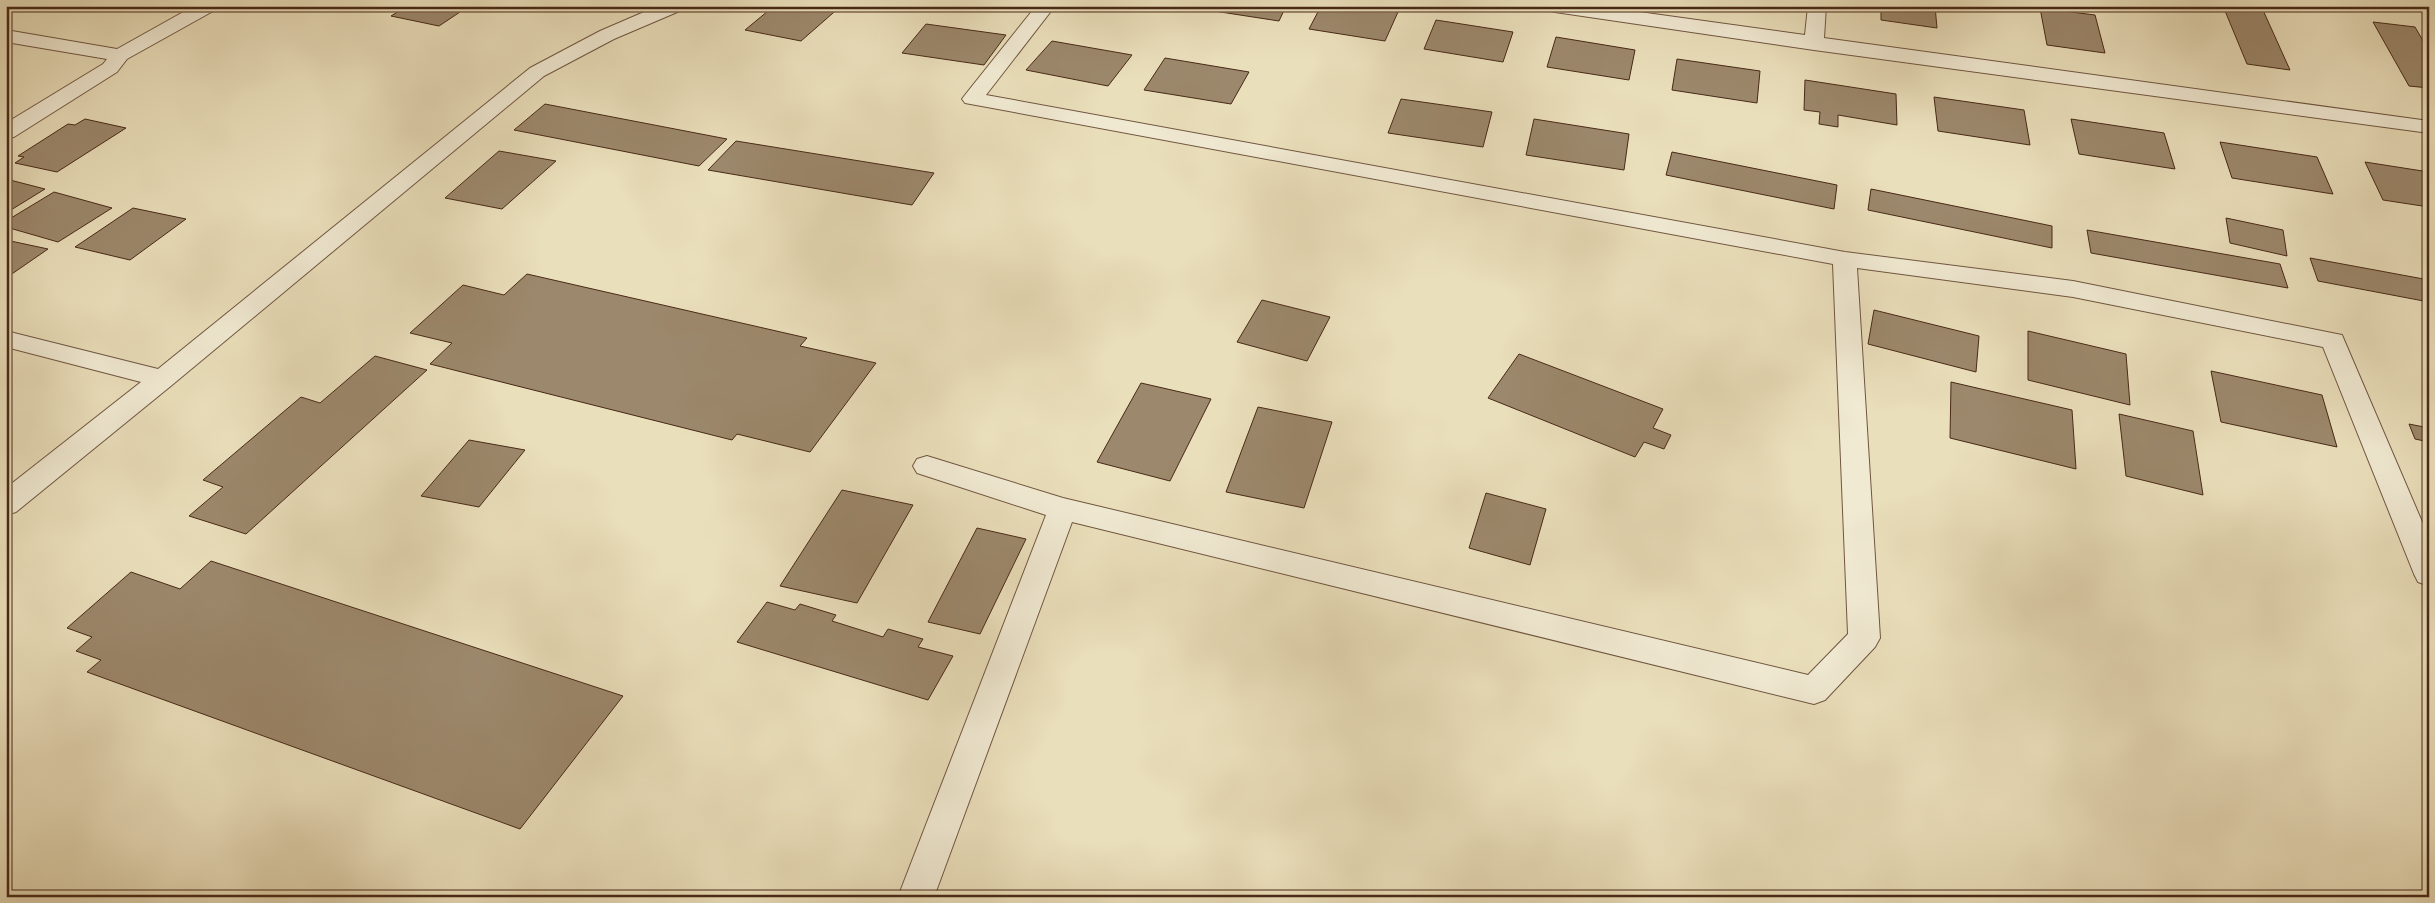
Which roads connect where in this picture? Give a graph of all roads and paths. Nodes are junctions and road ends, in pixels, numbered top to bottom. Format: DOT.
graph roads {
  1 [pos="208,6"];
  2 [pos="675,6"];
  3 [pos="1046,6"];
  4 [pos="1556,6"];
  5 [pos="1817,6"];
  6 [pos="6,36"];
  7 [pos="1814,44"];
  8 [pos="120,55"];
  9 [pos="2429,127"];
  10 [pos="6,132"];
  11 [pos="1845,259"];
  12 [pos="6,339"];
  13 [pos="163,379"];
  14 [pos="927,466"];
  15 [pos="6,504"];
  16 [pos="1062,509"];
  17 [pos="2429,574"];
  18 [pos="916,897"];
  1 -- 8 [label="street"];
  2 -- 13 [label="street"];
  3 -- 11 [label="street"];
  4 -- 7 [label="street"];
  5 -- 7 [label="street"];
  6 -- 8 [label="street"];
  7 -- 9 [label="street"];
  8 -- 10 [label="street"];
  11 -- 16 [label="street"];
  11 -- 17 [label="street"];
  12 -- 13 [label="street"];
  13 -- 15 [label="street"];
  14 -- 16 [label="street"];
  16 -- 18 [label="street"];
}
